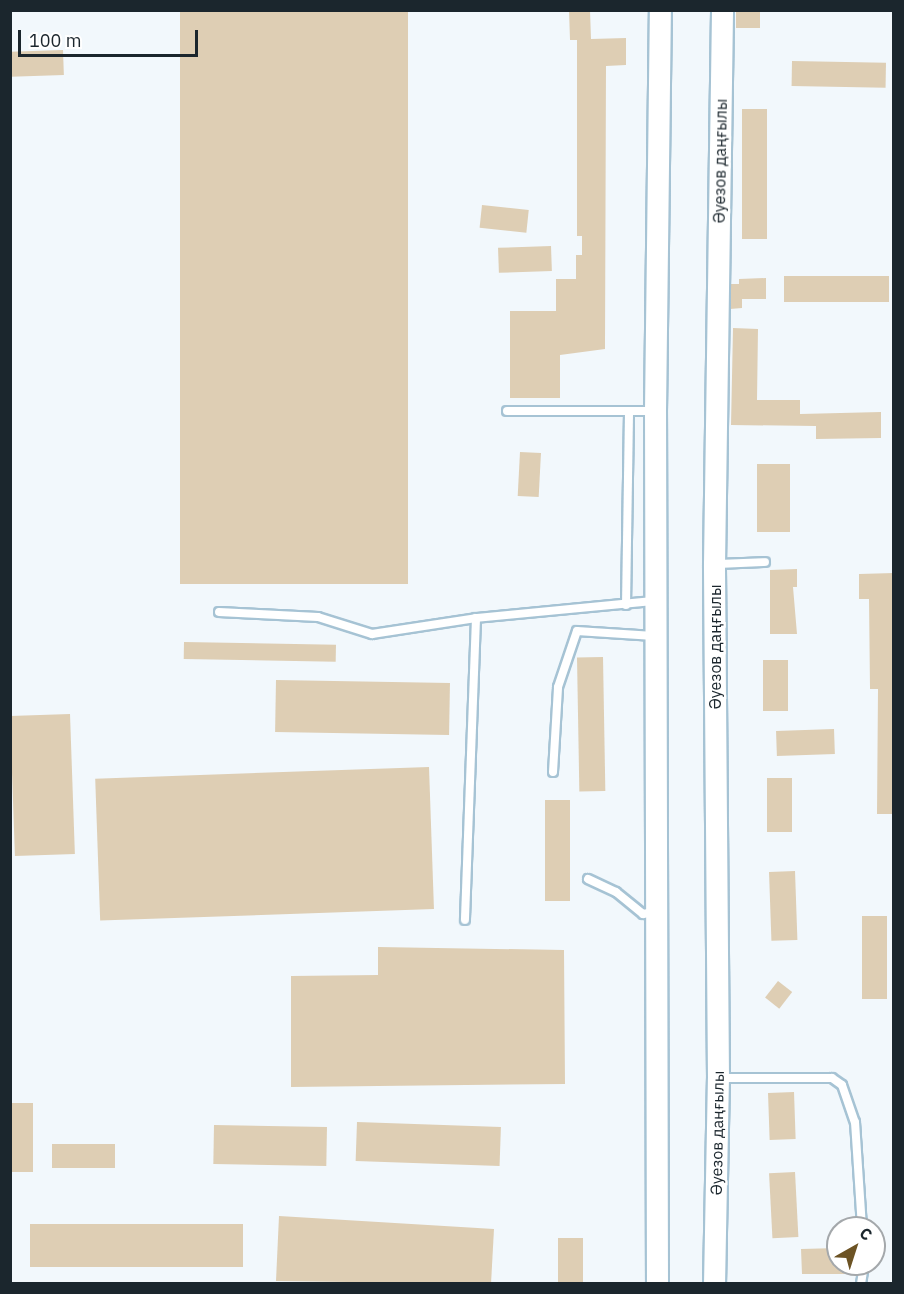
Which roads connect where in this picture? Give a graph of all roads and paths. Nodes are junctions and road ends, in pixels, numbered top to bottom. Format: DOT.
graph roads {
  1 [pos="660,10"];
  2 [pos="722,10"];
  3 [pos="507,411"];
  4 [pos="629,411"];
  5 [pos="655,411"];
  6 [pos="765,562"];
  7 [pos="714,564"];
  8 [pos="655,600"];
  9 [pos="627,605"];
  10 [pos="219,612"];
  11 [pos="476,618"];
  12 [pos="656,636"];
  13 [pos="553,772"];
  14 [pos="588,879"];
  15 [pos="657,911"];
  16 [pos="465,920"];
  17 [pos="718,1078"];
  18 [pos="861,1216"];
  19 [pos="657,1284"];
  20 [pos="714,1284"];
  1 -- 5 [label="main road"];
  2 -- 7 [label="main road, Әуезов даңғылы"];
  3 -- 4 [label="lane"];
  4 -- 5 [label="lane"];
  4 -- 9 [label="lane"];
  5 -- 8 [label="main road"];
  6 -- 7 [label="lane"];
  7 -- 17 [label="main road, Әуезов даңғылы"];
  8 -- 9 [label="lane"];
  8 -- 12 [label="main road"];
  9 -- 11 [label="lane"];
  10 -- 11 [label="lane"];
  11 -- 16 [label="lane"];
  12 -- 13 [label="lane"];
  12 -- 15 [label="main road"];
  14 -- 15 [label="lane"];
  15 -- 19 [label="main road"];
  17 -- 18 [label="lane"];
  17 -- 20 [label="main road, Әуезов даңғылы"];
}
